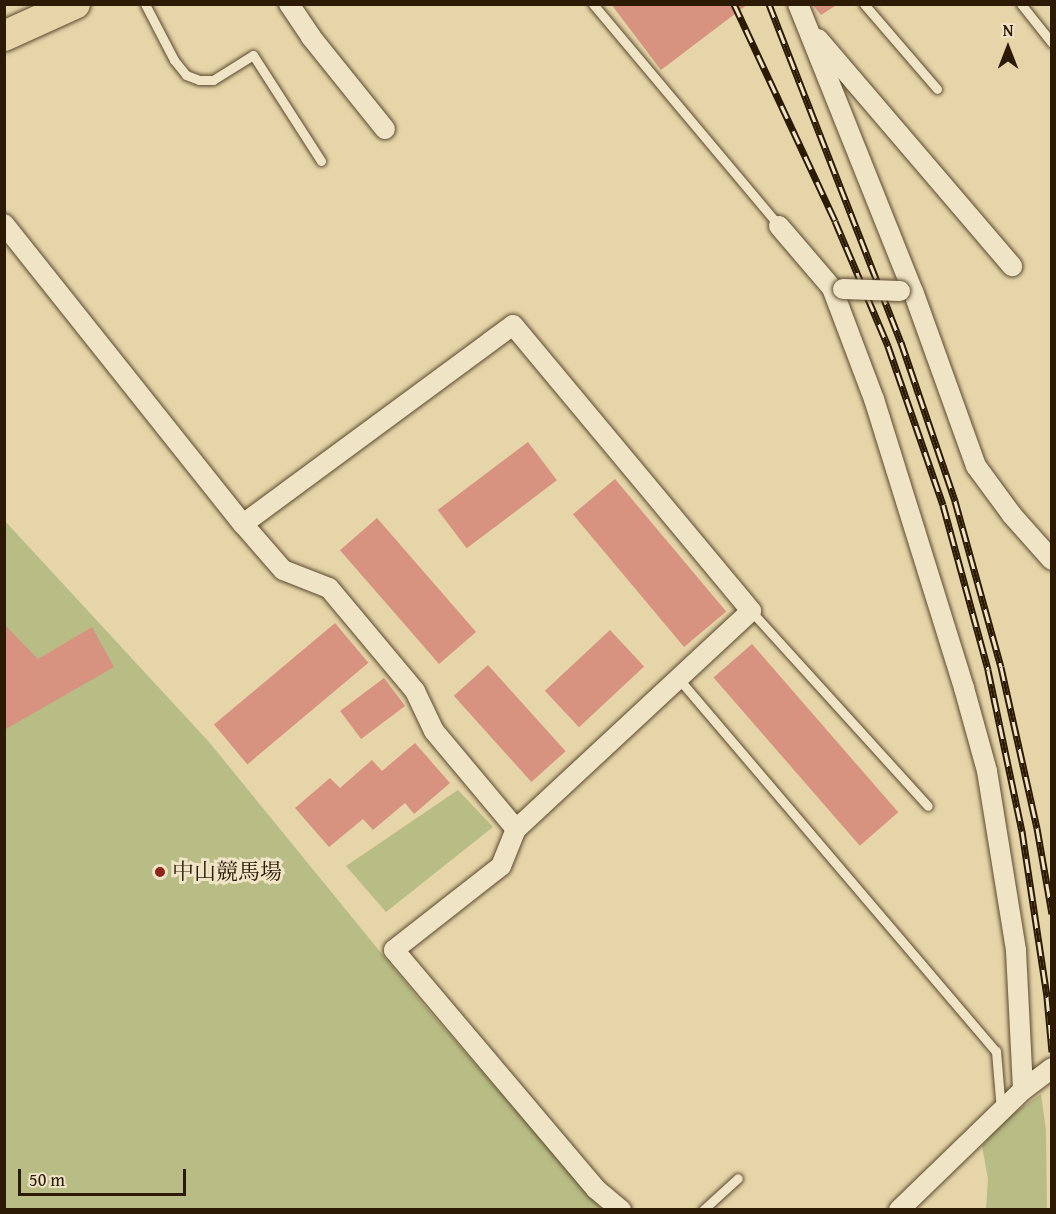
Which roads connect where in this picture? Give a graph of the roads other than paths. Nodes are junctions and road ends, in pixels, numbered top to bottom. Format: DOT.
graph roads {
  1 [pos="75,4"];
  2 [pos="145,4"];
  3 [pos="289,4"];
  4 [pos="593,4"];
  5 [pos="798,4"];
  6 [pos="864,4"];
  7 [pos="1021,4"];
  8 [pos="807,25"];
  9 [pos="4,36"];
  10 [pos="1052,43"];
  11 [pos="937,89"];
  12 [pos="385,129"];
  13 [pos="321,161"];
  14 [pos="4,224"];
  15 [pos="779,226"];
  16 [pos="1012,266"];
  17 [pos="837,289"];
  18 [pos="907,291"];
  19 [pos="243,524"];
  20 [pos="1052,560"];
  21 [pos="751,611"];
  22 [pos="678,678"];
  23 [pos="928,806"];
  24 [pos="516,829"];
  25 [pos="1037,1079"];
  26 [pos="1001,1111"];
  27 [pos="738,1178"];
  28 [pos="621,1209"];
  29 [pos="703,1209"];
  30 [pos="899,1209"];
  1 -- 9 [label="main road"];
  2 -- 13 [label="lane"];
  3 -- 12 [label="street"];
  4 -- 15 [label="lane"];
  5 -- 8 [label="street"];
  6 -- 11 [label="lane"];
  7 -- 10 [label="lane"];
  8 -- 16 [label="street"];
  8 -- 18 [label="street"];
  14 -- 19 [label="street"];
  15 -- 17 [label="street"];
  17 -- 18 [label="street, bridge"];
  17 -- 25 [label="street"];
  18 -- 20 [label="street"];
  19 -- 21 [label="street"];
  19 -- 24 [label="street"];
  21 -- 22 [label="street"];
  21 -- 23 [label="lane"];
  22 -- 24 [label="street"];
  22 -- 26 [label="lane"];
  24 -- 28 [label="street"];
  25 -- 26 [label="street"];
  26 -- 30 [label="street"];
  27 -- 29 [label="lane"];
}
